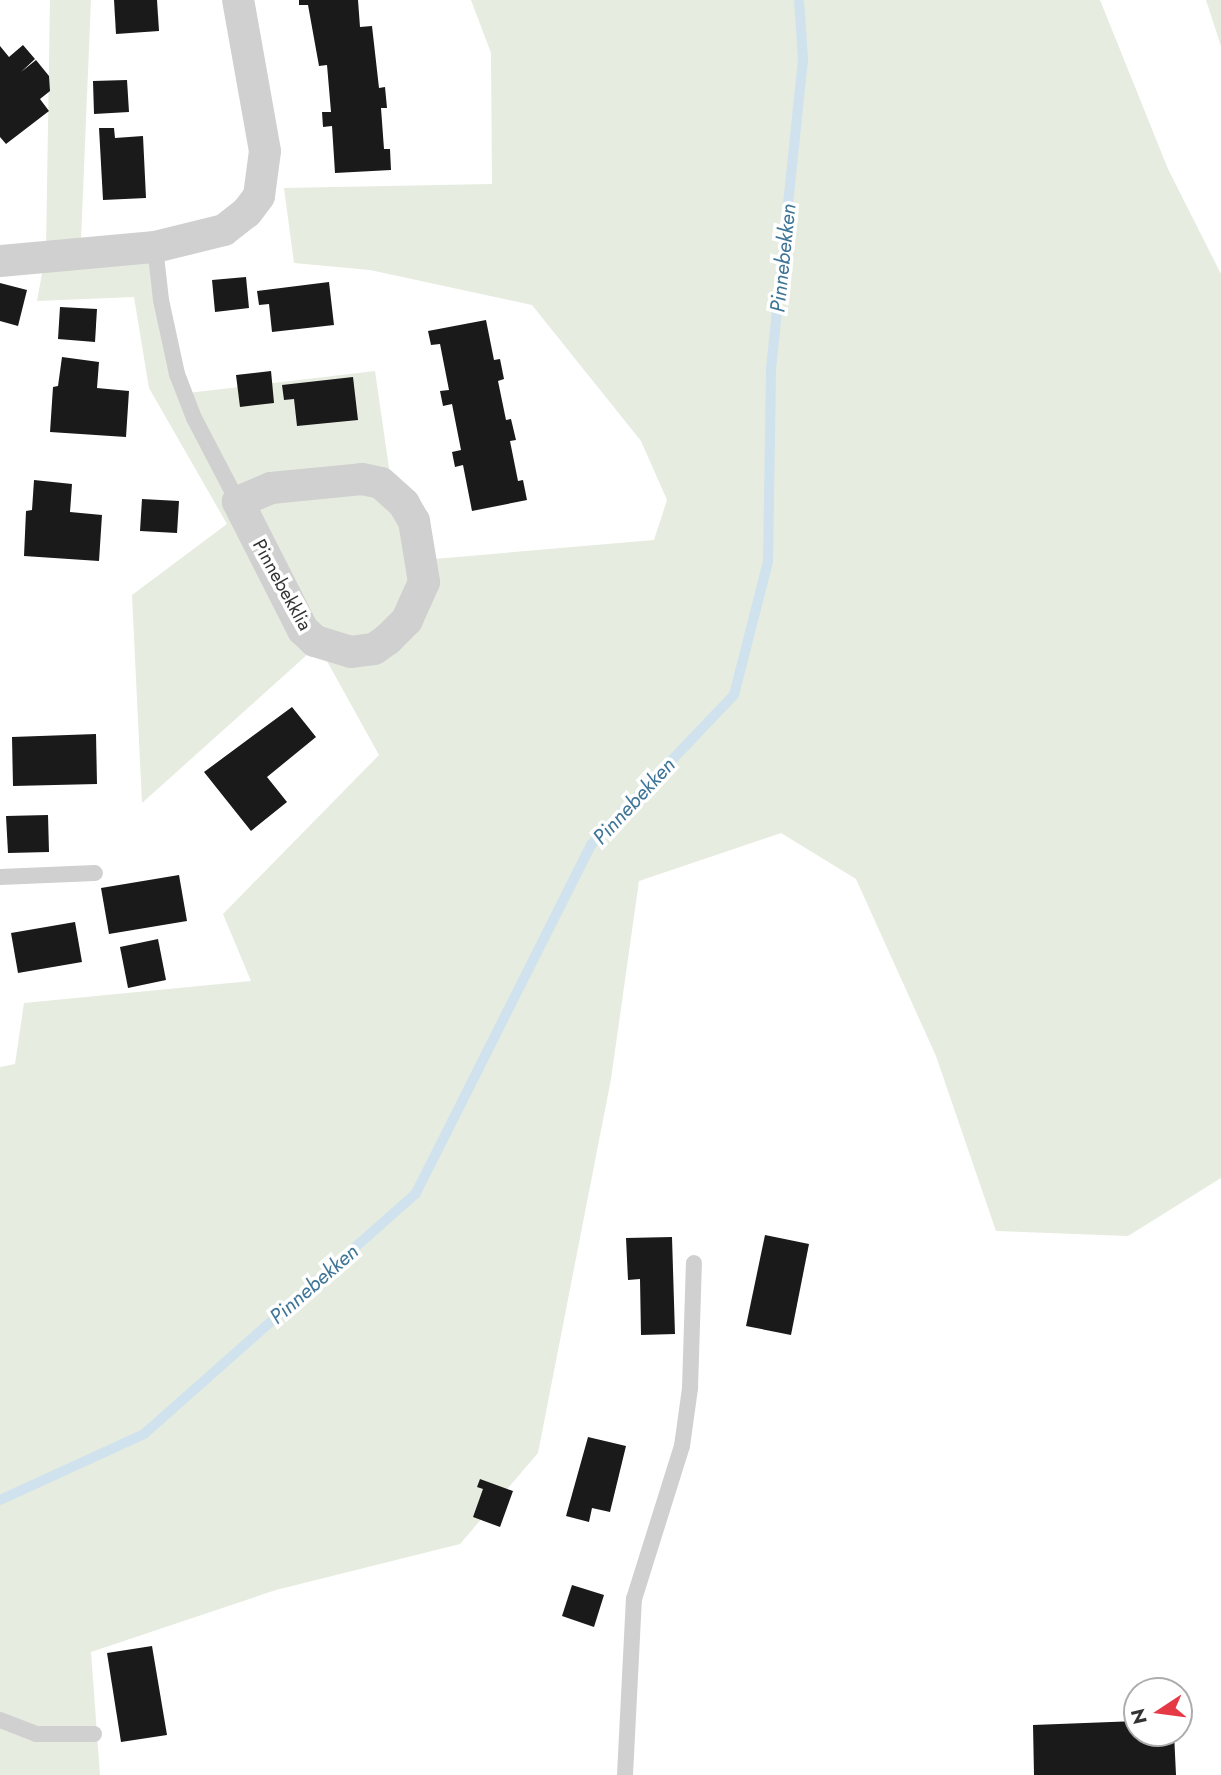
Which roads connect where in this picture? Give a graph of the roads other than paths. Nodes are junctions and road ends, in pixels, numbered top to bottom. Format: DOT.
graph roads {
  1 [pos="238,0"];
  2 [pos="155,247"];
  3 [pos="0,261"];
  4 [pos="238,502"];
  5 [pos="95,873"];
  6 [pos="0,877"];
  7 [pos="694,1263"];
  8 [pos="0,1720"];
  9 [pos="94,1734"];
  10 [pos="625,1775"];
  1 -- 2 [label="street"];
  2 -- 3 [label="street"];
  2 -- 4 [label="lane, Pinnebekklia"];
  4 -- 4 [label="street, Pinnebekklia"];
  5 -- 6 [label="lane"];
  7 -- 10 [label="lane"];
  8 -- 9 [label="lane"];
}
